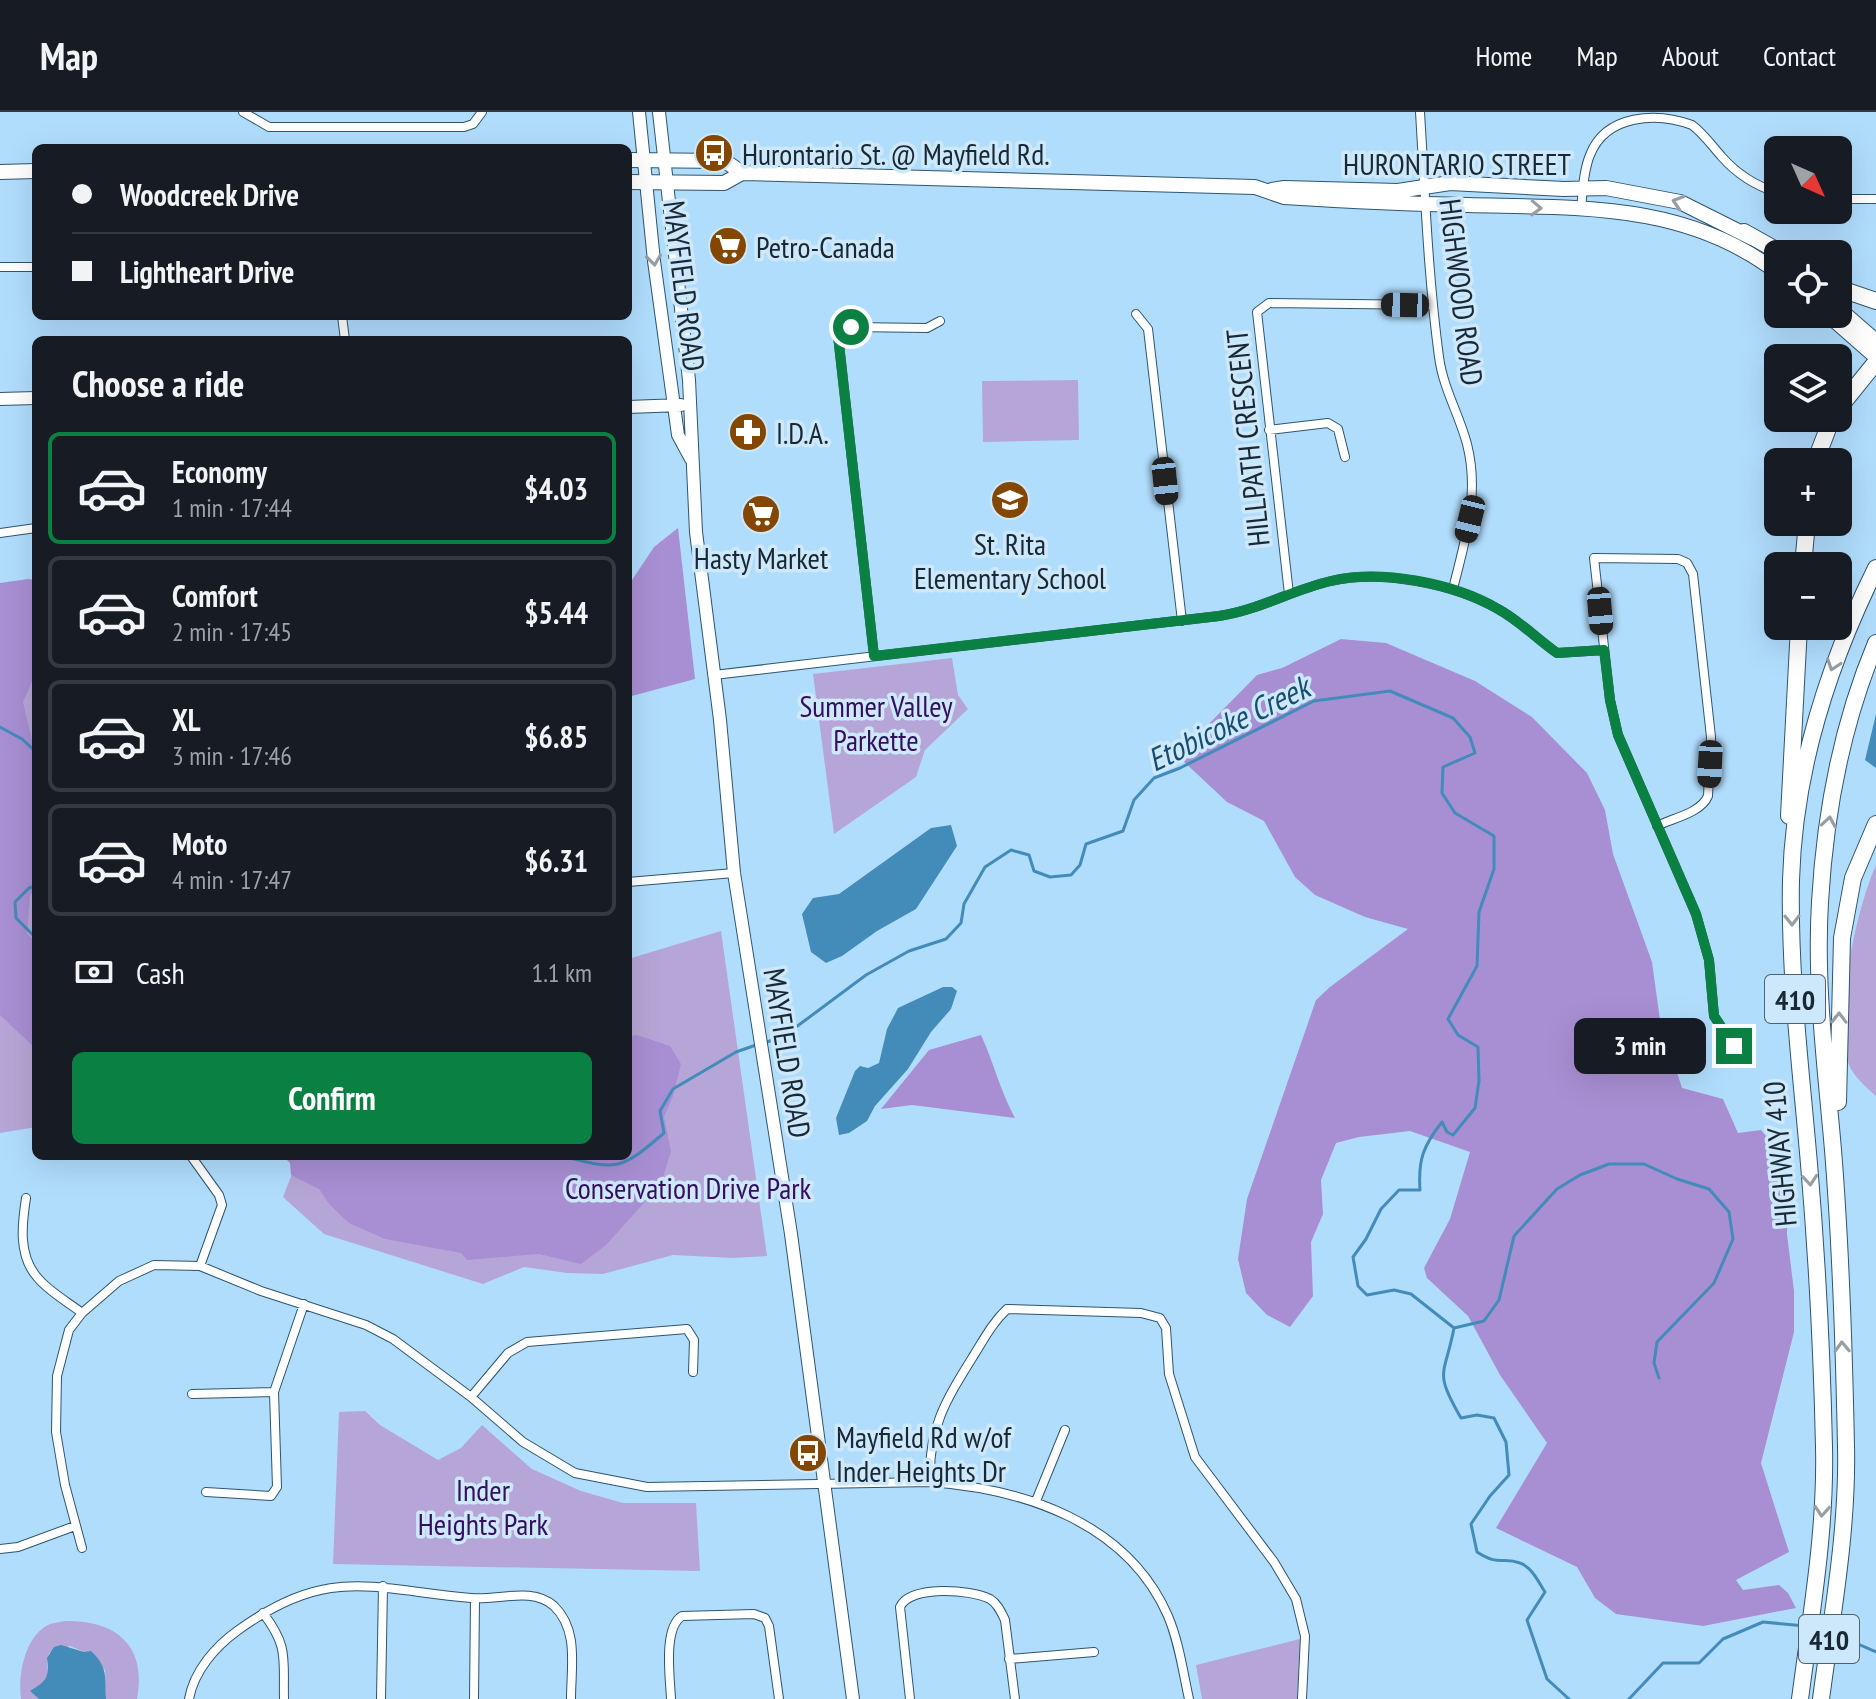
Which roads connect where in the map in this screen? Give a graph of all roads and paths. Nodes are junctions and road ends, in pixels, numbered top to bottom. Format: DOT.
graph roads {
  1 [pos="243,112"];
  2 [pos="482,112"];
  3 [pos="639,112"];
  4 [pos="659,112"];
  5 [pos="1420,112"];
  6 [pos="632,160"];
  7 [pos="644,160"];
  8 [pos="664,161"];
  9 [pos="32,171"];
  10 [pos="0,172"];
  11 [pos="742,173"];
  12 [pos="632,182"];
  13 [pos="646,182"];
  14 [pos="667,182"];
  15 [pos="1424,187"];
  16 [pos="1583,188"];
  17 [pos="1764,189"];
  18 [pos="1264,191"];
  19 [pos="1852,199"];
  20 [pos="1876,199"];
  21 [pos="1426,204"];
  22 [pos="1581,209"];
  23 [pos="1744,232"];
  24 [pos="1764,243"];
  25 [pos="1764,247"];
  26 [pos="1764,264"];
  27 [pos="0,267"];
  28 [pos="32,267"];
  29 [pos="1852,293"];
  30 [pos="1876,301"];
  31 [pos="1433,305"];
  32 [pos="1136,314"];
  33 [pos="1852,320"];
  34 [pos="940,321"];
  35 [pos="1842,328"];
  36 [pos="1876,341"];
  37 [pos="1876,359"];
  38 [pos="1852,391"];
  39 [pos="32,398"];
  40 [pos="0,399"];
  41 [pos="690,404"];
  42 [pos="674,406"];
  43 [pos="632,407"];
  44 [pos="1269,430"];
  45 [pos="1345,457"];
  46 [pos="693,462"];
  47 [pos="32,529"];
  48 [pos="0,533"];
  49 [pos="1876,568"];
  50 [pos="1453,589"];
  51 [pos="1289,594"];
  52 [pos="1182,621"];
  53 [pos="1798,640"];
  54 [pos="1876,643"];
  55 [pos="1604,650"];
  56 [pos="874,656"];
  57 [pos="714,675"];
  58 [pos="1876,824"];
  59 [pos="1657,826"];
  60 [pos="734,873"];
  61 [pos="1791,879"];
  62 [pos="632,882"];
  63 [pos="1734,1046"];
  64 [pos="1833,1151"];
  65 [pos="194,1160"];
  66 [pos="26,1198"];
  67 [pos="200,1266"];
  68 [pos="304,1304"];
  69 [pos="82,1313"];
  70 [pos="693,1372"];
  71 [pos="274,1392"];
  72 [pos="192,1394"];
  73 [pos="471,1397"];
  74 [pos="1065,1430"];
  75 [pos="930,1482"];
  76 [pos="826,1484"];
  77 [pos="206,1492"];
  78 [pos="1036,1501"];
  79 [pos="75,1526"];
  80 [pos="82,1548"];
  81 [pos="0,1549"];
  82 [pos="383,1586"];
  83 [pos="475,1599"];
  84 [pos="263,1613"];
  85 [pos="1094,1652"];
  86 [pos="1009,1659"];
  87 [pos="189,1699"];
  88 [pos="284,1699"];
  89 [pos="381,1699"];
  90 [pos="474,1699"];
  91 [pos="571,1699"];
  92 [pos="671,1699"];
  93 [pos="779,1699"];
  94 [pos="853,1699"];
  95 [pos="910,1699"];
  96 [pos="1015,1699"];
  97 [pos="1189,1699"];
  98 [pos="1302,1699"];
  99 [pos="1800,1699"];
  100 [pos="1821,1699"];
  1 -- 2 [label="street"];
  3 -- 7 [label="main road, MAYFIELD ROAD"];
  4 -- 8 [label="main road, MAYFIELD ROAD"];
  5 -- 15 [label="street, HIGHWOOD ROAD"];
  6 -- 7 [label="main road, HURONTARIO STREET"];
  7 -- 8 [label="main road, HURONTARIO STREET"];
  7 -- 13 [label="main road, MAYFIELD ROAD"];
  8 -- 11 [label="main road, HURONTARIO STREET"];
  8 -- 14 [label="main road, MAYFIELD ROAD"];
  9 -- 10 [label="main road"];
  11 -- 14 [label="main road, HURONTARIO STREET"];
  11 -- 18 [label="main road, HURONTARIO STREET"];
  12 -- 13 [label="main road, HURONTARIO STREET"];
  13 -- 14 [label="main road, HURONTARIO STREET"];
  13 -- 42 [label="main road, MAYFIELD ROAD, one-way"];
  14 -- 41 [label="main road, MAYFIELD ROAD"];
  15 -- 16 [label="main road, HURONTARIO STREET"];
  15 -- 18 [label="main road, HURONTARIO STREET"];
  15 -- 21 [label="street, HIGHWOOD ROAD"];
  16 -- 17 [label="street"];
  16 -- 22 [label="street"];
  23 -- 16 [label="main road, HURONTARIO STREET, one-way"];
  18 -- 21 [label="main road, HURONTARIO STREET"];
  19 -- 20 [label="street"];
  21 -- 22 [label="main road, HURONTARIO STREET, one-way"];
  21 -- 31 [label="street, HIGHWOOD ROAD"];
  22 -- 26 [label="main road, HURONTARIO STREET"];
  23 -- 24 [label="highway"];
  23 -- 25 [label="main road, HURONTARIO STREET"];
  27 -- 28 [label="street"];
  29 -- 30 [label="highway"];
  31 -- 44 [label="street, HILLPATH CRESCENT"];
  31 -- 50 [label="street, HIGHWOOD ROAD"];
  32 -- 52 [label="street"];
  33 -- 36 [label="main road"];
  34 -- 56 [label="street"];
  35 -- 37 [label="main road"];
  37 -- 38 [label="highway"];
  39 -- 40 [label="main road"];
  41 -- 42 [label="main road"];
  41 -- 46 [label="main road, MAYFIELD ROAD"];
  42 -- 43 [label="main road"];
  42 -- 46 [label="main road, MAYFIELD ROAD"];
  44 -- 45 [label="street"];
  44 -- 51 [label="street, HILLPATH CRESCENT"];
  46 -- 57 [label="main road, MAYFIELD ROAD"];
  47 -- 48 [label="street"];
  49 -- 61 [label="highway, HIGHWAY 410 / 410, one-way"];
  50 -- 51 [label="street"];
  50 -- 55 [label="street"];
  51 -- 52 [label="street"];
  52 -- 56 [label="street"];
  53 -- 61 [label="highway"];
  64 -- 54 [label="highway, HIGHWAY 410 / 410, one-way"];
  55 -- 59 [label="street"];
  55 -- 59 [label="street"];
  56 -- 57 [label="street"];
  57 -- 60 [label="main road, MAYFIELD ROAD"];
  64 -- 58 [label="highway, one-way"];
  59 -- 63 [label="street"];
  60 -- 62 [label="street"];
  60 -- 76 [label="main road, MAYFIELD ROAD"];
  61 -- 99 [label="highway, HIGHWAY 410 / 410, one-way"];
  100 -- 64 [label="highway, HIGHWAY 410 / 410, one-way"];
  65 -- 67 [label="street"];
  66 -- 69 [label="street"];
  67 -- 68 [label="street"];
  67 -- 69 [label="street"];
  68 -- 71 [label="street"];
  68 -- 73 [label="street"];
  69 -- 79 [label="street"];
  70 -- 73 [label="street"];
  71 -- 72 [label="street"];
  71 -- 77 [label="street"];
  73 -- 76 [label="street"];
  74 -- 78 [label="street"];
  75 -- 76 [label="street"];
  75 -- 78 [label="street"];
  75 -- 98 [label="street"];
  76 -- 94 [label="main road, MAYFIELD ROAD"];
  78 -- 97 [label="street"];
  79 -- 80 [label="street"];
  79 -- 81 [label="street"];
  82 -- 83 [label="street"];
  82 -- 84 [label="street"];
  82 -- 89 [label="street"];
  83 -- 90 [label="street"];
  83 -- 91 [label="street"];
  84 -- 87 [label="street"];
  84 -- 88 [label="street"];
  85 -- 86 [label="street"];
  86 -- 95 [label="street"];
  86 -- 96 [label="street"];
  92 -- 93 [label="street"];
}
